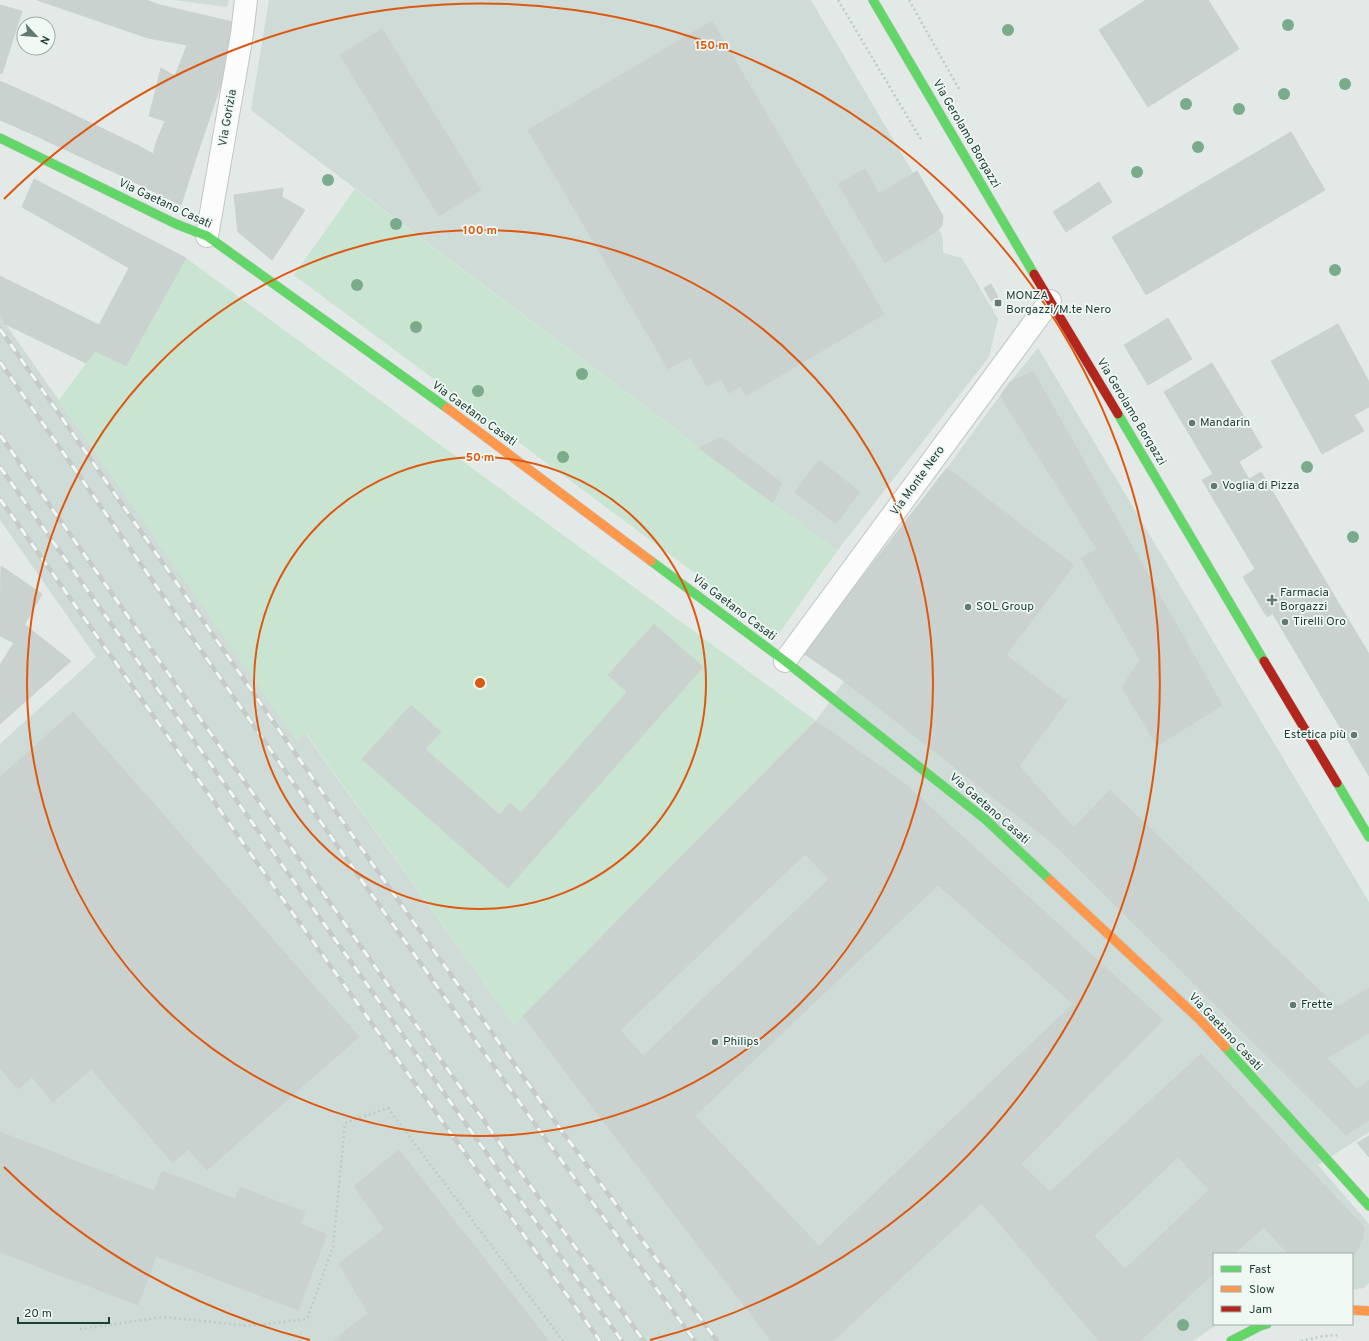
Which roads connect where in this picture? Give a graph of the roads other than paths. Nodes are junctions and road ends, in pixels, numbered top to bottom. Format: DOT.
graph roads {
  1 [pos="246,0"];
  2 [pos="873,0"];
  3 [pos="0,138"];
  4 [pos="207,236"];
  5 [pos="1050,301"];
  6 [pos="785,661"];
  7 [pos="1369,837"];
  8 [pos="1369,1206"];
  9 [pos="1353,1310"];
  10 [pos="1369,1311"];
  11 [pos="1264,1325"];
  12 [pos="1231,1341"];
  1 -- 4 [label="street, Via Gorizia"];
  2 -- 5 [label="street, Via Gerolamo Borgazzi"];
  3 -- 4 [label="street, Via Gaetano Casati"];
  4 -- 6 [label="street, Via Gaetano Casati"];
  5 -- 6 [label="street, Via Monte Nero"];
  5 -- 7 [label="street, Via Gerolamo Borgazzi"];
  6 -- 8 [label="street, Via Gaetano Casati"];
  9 -- 10 [label="street"];
  11 -- 12 [label="street"];
}
